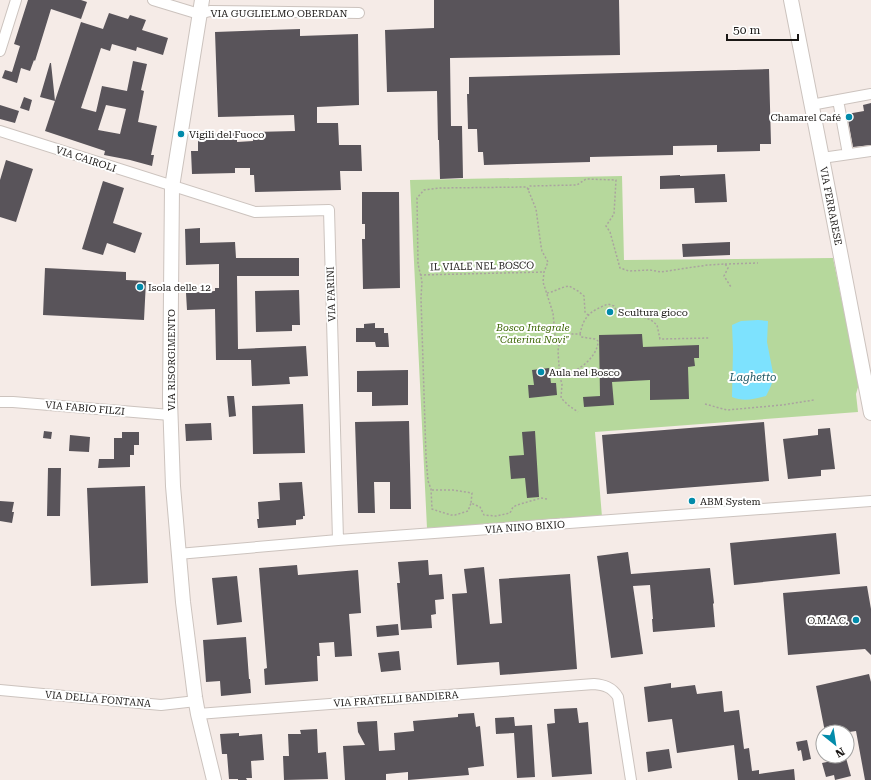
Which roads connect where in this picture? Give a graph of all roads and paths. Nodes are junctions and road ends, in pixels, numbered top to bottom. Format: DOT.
graph roads {
  1 [pos="16,0"];
  2 [pos="153,0"];
  3 [pos="790,0"];
  4 [pos="200,7"];
  5 [pos="359,13"];
  6 [pos="0,51"];
  7 [pos="871,94"];
  8 [pos="838,100"];
  9 [pos="811,105"];
  10 [pos="0,131"];
  11 [pos="871,151"];
  12 [pos="848,154"];
  13 [pos="822,158"];
  14 [pos="172,187"];
  15 [pos="528,190"];
  16 [pos="758,263"];
  17 [pos="725,264"];
  18 [pos="544,272"];
  19 [pos="420,275"];
  20 [pos="731,287"];
  21 [pos="546,293"];
  22 [pos="588,315"];
  23 [pos="580,334"];
  24 [pos="710,338"];
  25 [pos="558,339"];
  26 [pos="550,374"];
  27 [pos="559,374"];
  28 [pos="814,400"];
  29 [pos="0,402"];
  30 [pos="705,404"];
  31 [pos="578,412"];
  32 [pos="871,413"];
  33 [pos="170,415"];
  34 [pos="432,490"];
  35 [pos="547,499"];
  36 [pos="871,501"];
  37 [pos="471,503"];
  38 [pos="338,540"];
  39 [pos="178,554"];
  40 [pos="0,690"];
  41 [pos="196,704"];
  42 [pos="214,780"];
  43 [pos="631,780"];
  1 -- 6 [label="street"];
  2 -- 4 [label="street"];
  3 -- 9 [label="street, VIA FERRARESE"];
  4 -- 5 [label="street, VIA GUGLIELMO OBERDAN"];
  4 -- 14 [label="street, VIA RISORGIMENTO"];
  7 -- 8 [label="street"];
  8 -- 9 [label="street"];
  8 -- 12 [label="street"];
  9 -- 13 [label="street, VIA FERRARESE"];
  10 -- 14 [label="street, VIA CAIROLI"];
  11 -- 12 [label="street"];
  12 -- 13 [label="street"];
  13 -- 32 [label="street, VIA FERRARESE"];
  14 -- 33 [label="street, VIA RISORGIMENTO"];
  14 -- 38 [label="street, VIA FARINI"];
  15 -- 17 [label="path"];
  15 -- 18 [label="path"];
  15 -- 19 [label="path"];
  16 -- 17 [label="path"];
  17 -- 20 [label="path"];
  18 -- 19 [label="path, IL VIALE NEL BOSCO"];
  18 -- 21 [label="path"];
  19 -- 34 [label="path"];
  21 -- 22 [label="path"];
  21 -- 25 [label="path"];
  22 -- 23 [label="path"];
  22 -- 24 [label="path"];
  23 -- 25 [label="path"];
  23 -- 27 [label="path"];
  25 -- 27 [label="path"];
  26 -- 27 [label="path"];
  27 -- 31 [label="path"];
  28 -- 30 [label="path"];
  29 -- 33 [label="street, VIA FABIO FILZI"];
  33 -- 39 [label="street, VIA RISORGIMENTO"];
  34 -- 37 [label="path"];
  34 -- 37 [label="path"];
  35 -- 37 [label="path"];
  36 -- 38 [label="street, VIA NINO BIXIO"];
  38 -- 39 [label="street, VIA NINO BIXIO"];
  39 -- 41 [label="street, VIA RISORGIMENTO"];
  40 -- 41 [label="street, VIA DELLA FONTANA"];
  41 -- 42 [label="street, VIA RISORGIMENTO"];
  41 -- 43 [label="street, VIA FRATELLI BANDIERA"];
}
